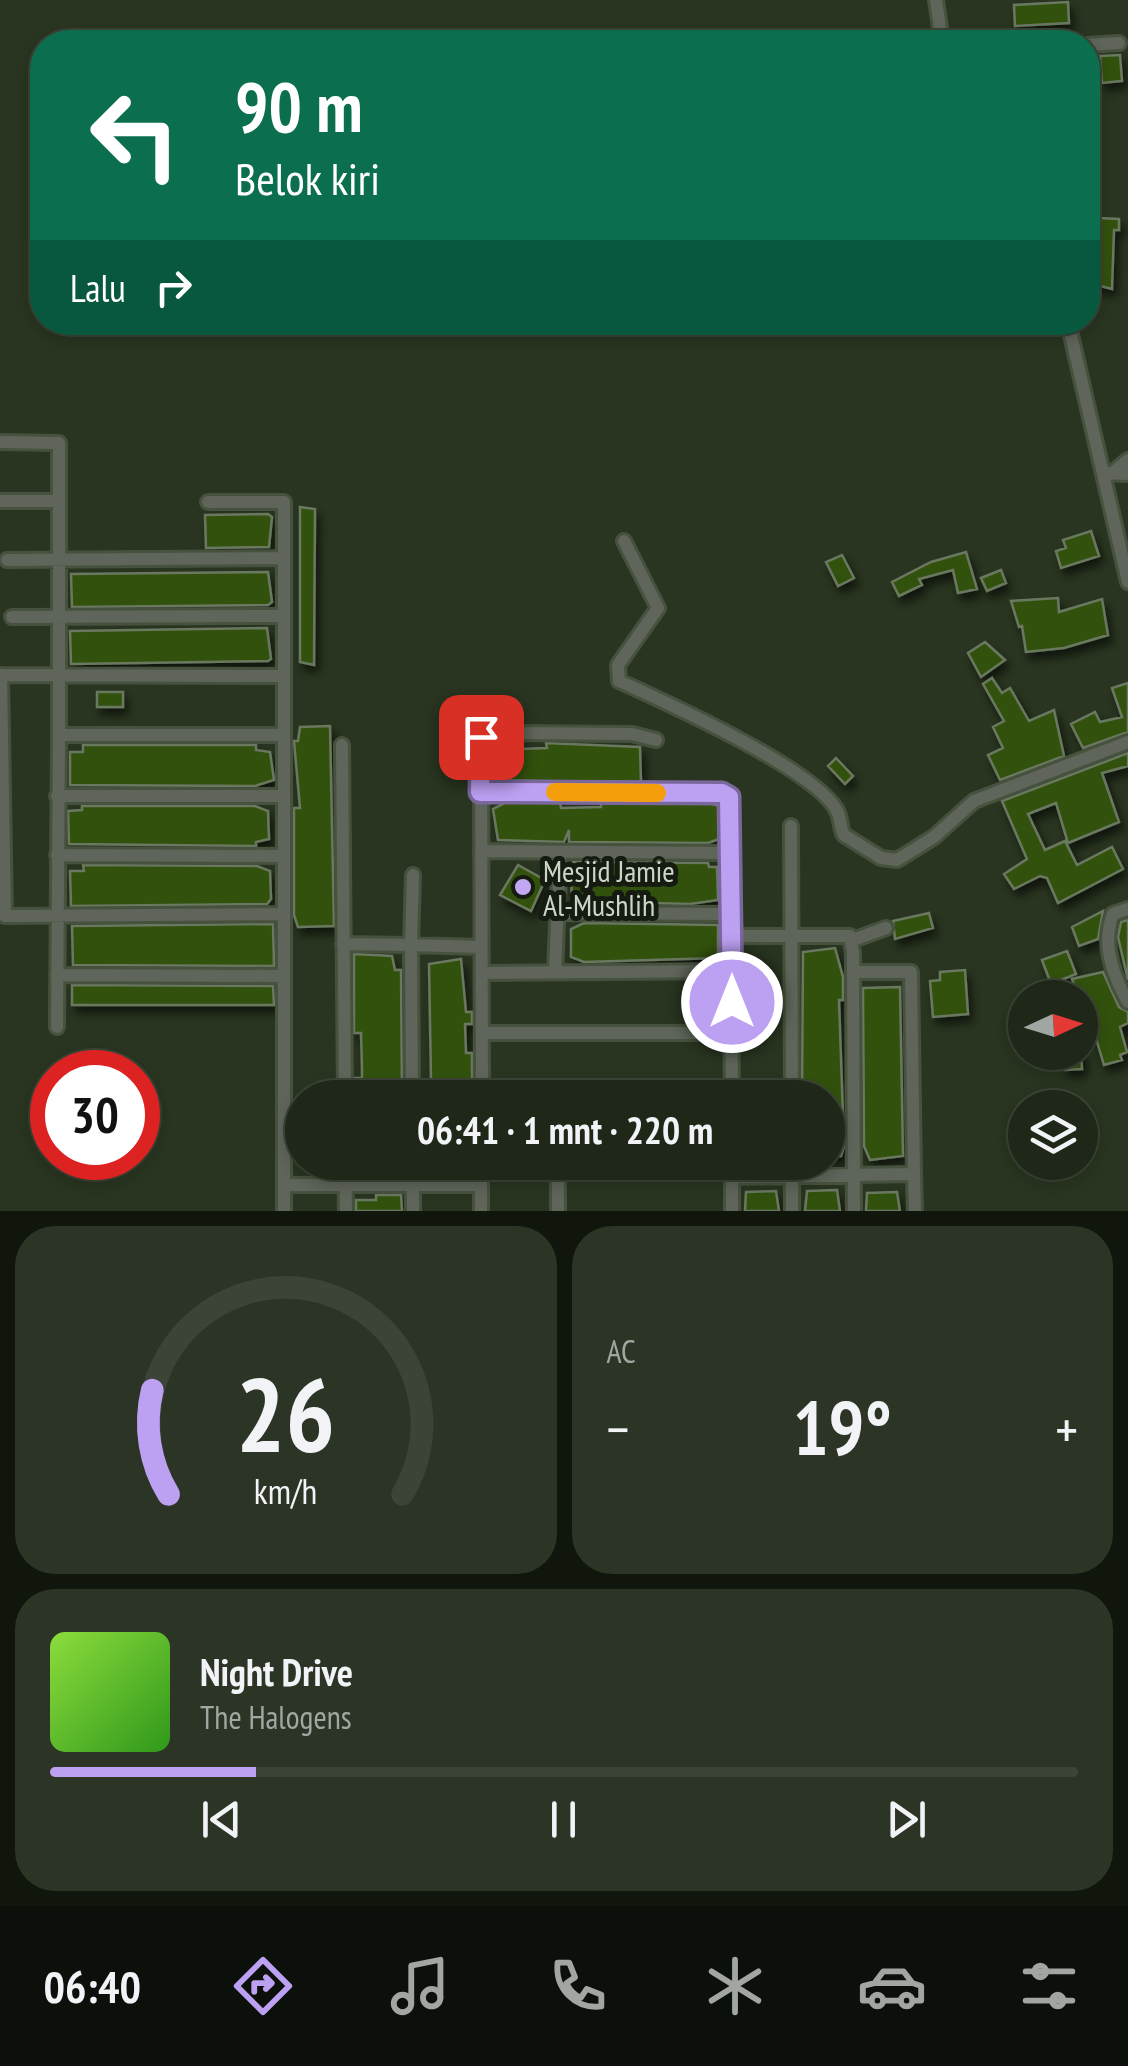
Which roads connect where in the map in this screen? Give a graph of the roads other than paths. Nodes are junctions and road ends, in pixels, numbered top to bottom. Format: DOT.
graph roads {
  1 [pos="936,0"];
  2 [pos="940,30"];
  3 [pos="1120,43"];
  4 [pos="1100,44"];
  5 [pos="1072,335"];
  6 [pos="0,442"];
  7 [pos="1128,460"];
  8 [pos="1116,472"];
  9 [pos="0,500"];
  10 [pos="59,501"];
  11 [pos="208,502"];
  12 [pos="624,541"];
  13 [pos="284,558"];
  14 [pos="8,560"];
  15 [pos="59,560"];
  16 [pos="1128,582"];
  17 [pos="284,616"];
  18 [pos="12,617"];
  19 [pos="59,617"];
  20 [pos="0,676"];
  21 [pos="58,676"];
  22 [pos="284,676"];
  23 [pos="58,735"];
  24 [pos="284,735"];
  25 [pos="656,740"];
  26 [pos="1128,742"];
  27 [pos="342,745"];
  28 [pos="480,792"];
  29 [pos="57,796"];
  30 [pos="284,796"];
  31 [pos="791,826"];
  32 [pos="481,851"];
  33 [pos="731,852"];
  34 [pos="560,854"];
  35 [pos="58,856"];
  36 [pos="284,856"];
  37 [pos="413,875"];
  38 [pos="1128,909"];
  39 [pos="558,913"];
  40 [pos="284,914"];
  41 [pos="731,914"];
  42 [pos="58,916"];
  43 [pos="886,928"];
  44 [pos="791,935"];
  45 [pos="731,936"];
  46 [pos="850,936"];
  47 [pos="343,944"];
  48 [pos="411,945"];
  49 [pos="480,947"];
  50 [pos="731,971"];
  51 [pos="556,972"];
  52 [pos="854,972"];
  53 [pos="482,973"];
  54 [pos="57,974"];
  55 [pos="284,976"];
  56 [pos="1122,976"];
  57 [pos="1128,1002"];
  58 [pos="57,1028"];
  59 [pos="482,1033"];
  60 [pos="732,1033"];
  61 [pos="345,1080"];
  62 [pos="412,1080"];
  63 [pos="482,1080"];
  64 [pos="732,1080"];
  65 [pos="792,1080"];
  66 [pos="845,1174"];
  67 [pos="914,1174"];
  68 [pos="853,1175"];
  69 [pos="346,1180"];
  70 [pos="480,1180"];
  71 [pos="558,1180"];
  72 [pos="732,1180"];
  73 [pos="792,1180"];
  74 [pos="413,1183"];
  75 [pos="346,1184"];
  76 [pos="284,1185"];
  77 [pos="480,1186"];
  78 [pos="284,1211"];
  79 [pos="346,1211"];
  80 [pos="414,1211"];
  81 [pos="480,1211"];
  82 [pos="558,1211"];
  83 [pos="732,1211"];
  84 [pos="792,1211"];
  85 [pos="854,1211"];
  86 [pos="915,1211"];
  1 -- 2 [label="street"];
  3 -- 4 [label="street"];
  5 -- 8 [label="street"];
  6 -- 10 [label="street"];
  7 -- 8 [label="street"];
  8 -- 16 [label="street"];
  9 -- 10 [label="street"];
  10 -- 15 [label="street"];
  11 -- 13 [label="street"];
  12 -- 26 [label="street"];
  13 -- 15 [label="street"];
  13 -- 17 [label="street"];
  14 -- 15 [label="street"];
  15 -- 19 [label="street"];
  17 -- 19 [label="street"];
  17 -- 22 [label="street"];
  18 -- 19 [label="street"];
  19 -- 21 [label="street"];
  20 -- 21 [label="street"];
  20 -- 42 [label="street"];
  21 -- 22 [label="street"];
  21 -- 23 [label="street"];
  22 -- 24 [label="street"];
  23 -- 24 [label="street"];
  23 -- 29 [label="street"];
  24 -- 30 [label="street"];
  25 -- 28 [label="street"];
  27 -- 47 [label="street"];
  28 -- 32 [label="street"];
  28 -- 33 [label="street"];
  29 -- 30 [label="street"];
  29 -- 35 [label="street"];
  30 -- 36 [label="street"];
  31 -- 44 [label="street"];
  32 -- 34 [label="street"];
  32 -- 49 [label="street"];
  33 -- 34 [label="street"];
  33 -- 41 [label="street"];
  34 -- 39 [label="street"];
  35 -- 36 [label="street"];
  35 -- 42 [label="street"];
  36 -- 40 [label="street"];
  37 -- 48 [label="street"];
  38 -- 56 [label="street"];
  39 -- 41 [label="street"];
  39 -- 51 [label="street"];
  40 -- 42 [label="street"];
  40 -- 55 [label="street"];
  41 -- 45 [label="street"];
  42 -- 54 [label="street"];
  43 -- 46 [label="street"];
  44 -- 45 [label="street"];
  44 -- 46 [label="street"];
  44 -- 65 [label="street"];
  45 -- 50 [label="street"];
  46 -- 52 [label="street"];
  47 -- 48 [label="street"];
  47 -- 61 [label="street"];
  48 -- 49 [label="street"];
  48 -- 62 [label="street"];
  49 -- 53 [label="street"];
  50 -- 51 [label="street"];
  50 -- 60 [label="street"];
  51 -- 53 [label="street"];
  52 -- 67 [label="street"];
  52 -- 68 [label="street"];
  53 -- 59 [label="street"];
  54 -- 55 [label="street"];
  54 -- 58 [label="street"];
  55 -- 76 [label="street"];
  56 -- 57 [label="street"];
  59 -- 60 [label="street"];
  59 -- 63 [label="street"];
  60 -- 64 [label="street"];
  66 -- 68 [label="street"];
  67 -- 68 [label="street"];
  67 -- 86 [label="street"];
  68 -- 85 [label="street"];
  69 -- 75 [label="street"];
  70 -- 77 [label="street"];
  71 -- 82 [label="street"];
  72 -- 83 [label="street"];
  73 -- 84 [label="street"];
  74 -- 75 [label="street"];
  74 -- 77 [label="street"];
  74 -- 80 [label="street"];
  75 -- 76 [label="street"];
  75 -- 79 [label="street"];
  76 -- 78 [label="street"];
  77 -- 81 [label="street"];
}
